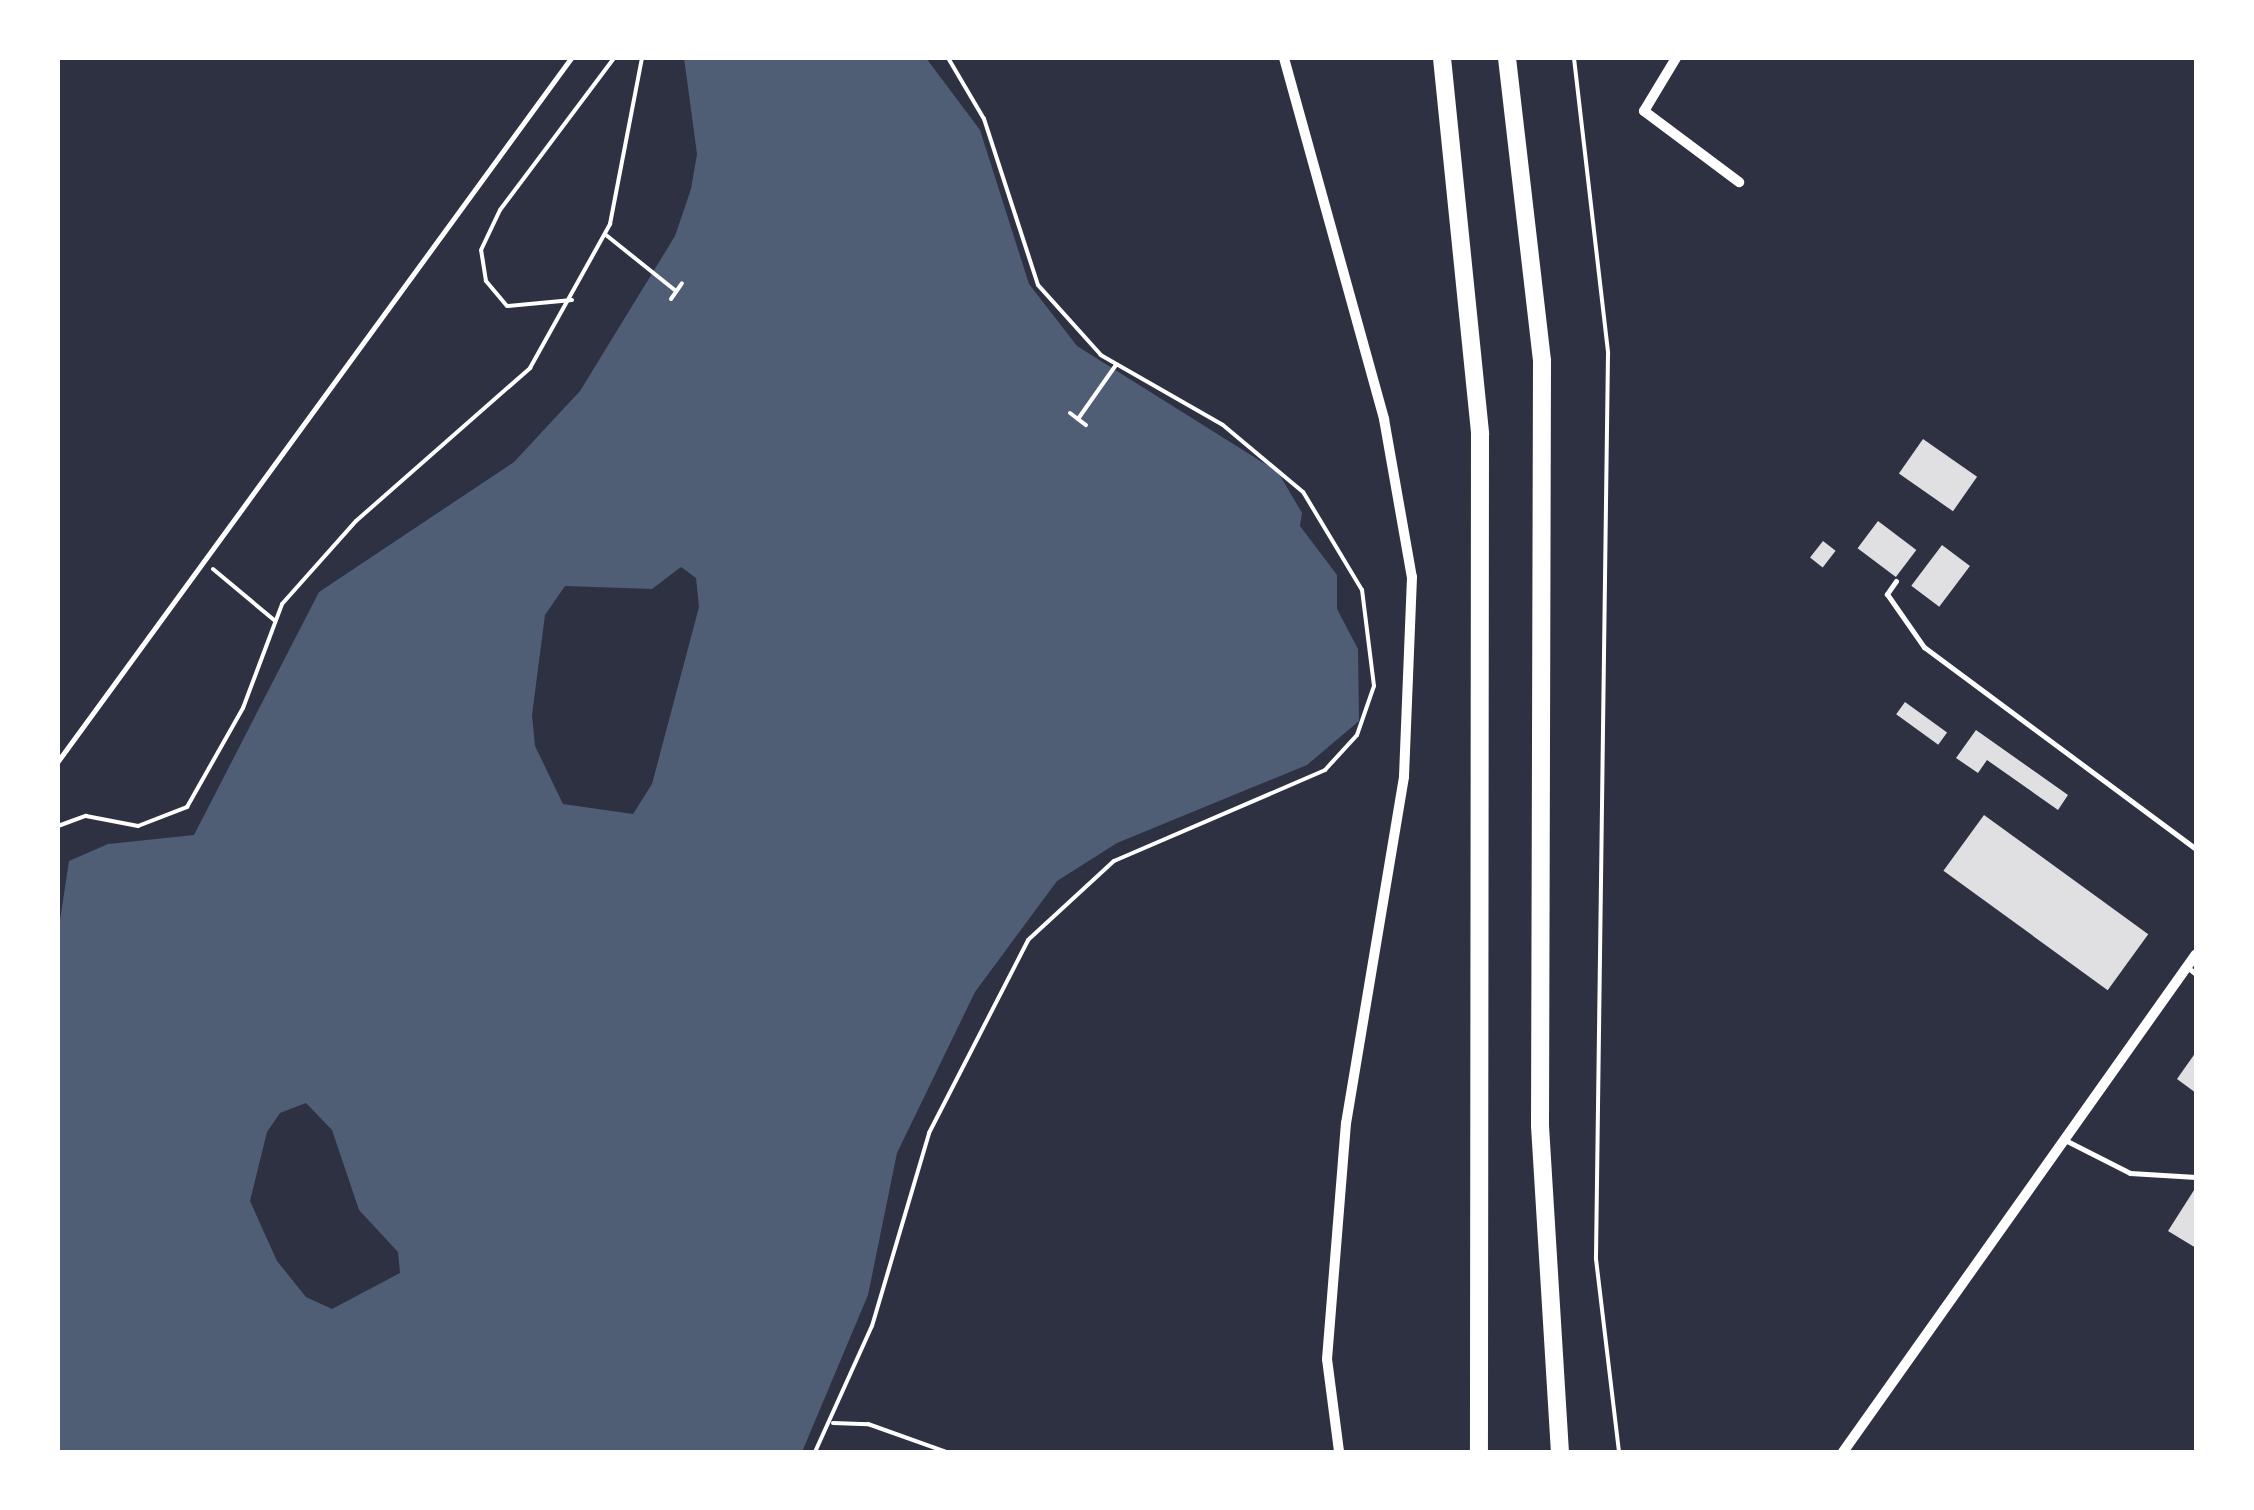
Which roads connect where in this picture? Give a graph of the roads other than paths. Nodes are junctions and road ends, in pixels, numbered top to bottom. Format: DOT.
graph roads {
  1 [pos="571,58"];
  2 [pos="1284,58"];
  3 [pos="1442,58"];
  4 [pos="1507,58"];
  5 [pos="1676,58"];
  6 [pos="1739,182"];
  7 [pos="1896,581"];
  8 [pos="58,761"];
  9 [pos="2196,849"];
  10 [pos="2196,954"];
  11 [pos="2192,970"];
  12 [pos="2065,1140"];
  13 [pos="2196,1177"];
  14 [pos="1339,1452"];
  15 [pos="1479,1452"];
  16 [pos="1560,1452"];
  17 [pos="1842,1452"];
  1 -- 8 [label="lane"];
  2 -- 14 [label="street"];
  3 -- 15 [label="highway"];
  4 -- 16 [label="highway"];
  5 -- 6 [label="street"];
  7 -- 9 [label="lane"];
  10 -- 11 [label="street"];
  11 -- 12 [label="street"];
  12 -- 13 [label="lane"];
  12 -- 17 [label="street"];
}
